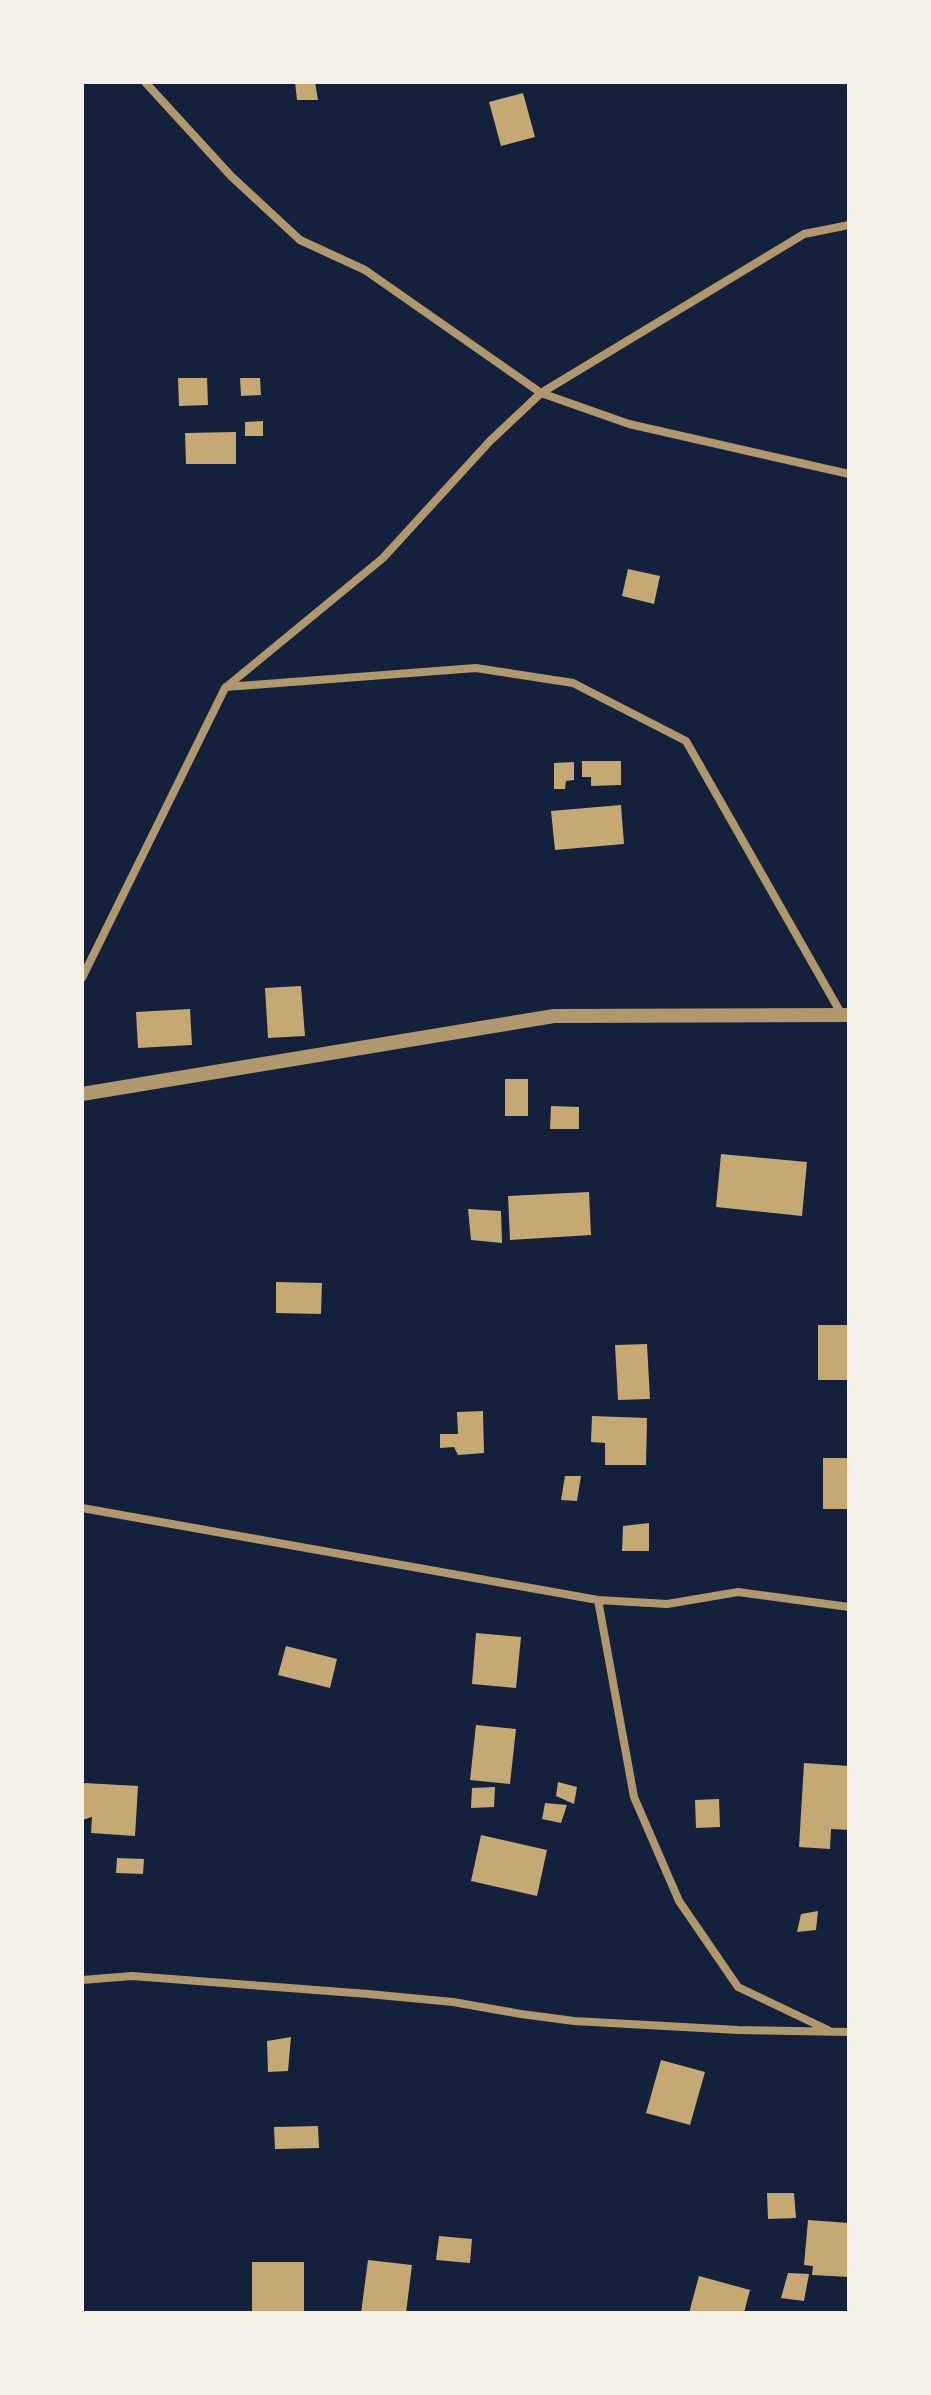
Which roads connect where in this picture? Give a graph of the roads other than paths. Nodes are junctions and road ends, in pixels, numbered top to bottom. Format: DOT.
graph roads {
  1 [pos="145,82"];
  2 [pos="849,225"];
  3 [pos="541,393"];
  4 [pos="849,474"];
  5 [pos="225,688"];
  6 [pos="82,978"];
  7 [pos="846,1015"];
  8 [pos="82,1094"];
  9 [pos="82,1508"];
  10 [pos="598,1600"];
  11 [pos="849,1607"];
  12 [pos="82,1980"];
  13 [pos="849,2031"];
  1 -- 3 [label="street"];
  2 -- 3 [label="street"];
  3 -- 4 [label="street"];
  3 -- 5 [label="street"];
  5 -- 6 [label="street"];
  5 -- 7 [label="street"];
  7 -- 8 [label="street"];
  9 -- 10 [label="street"];
  10 -- 11 [label="street"];
  10 -- 13 [label="street"];
  12 -- 13 [label="street"];
}
